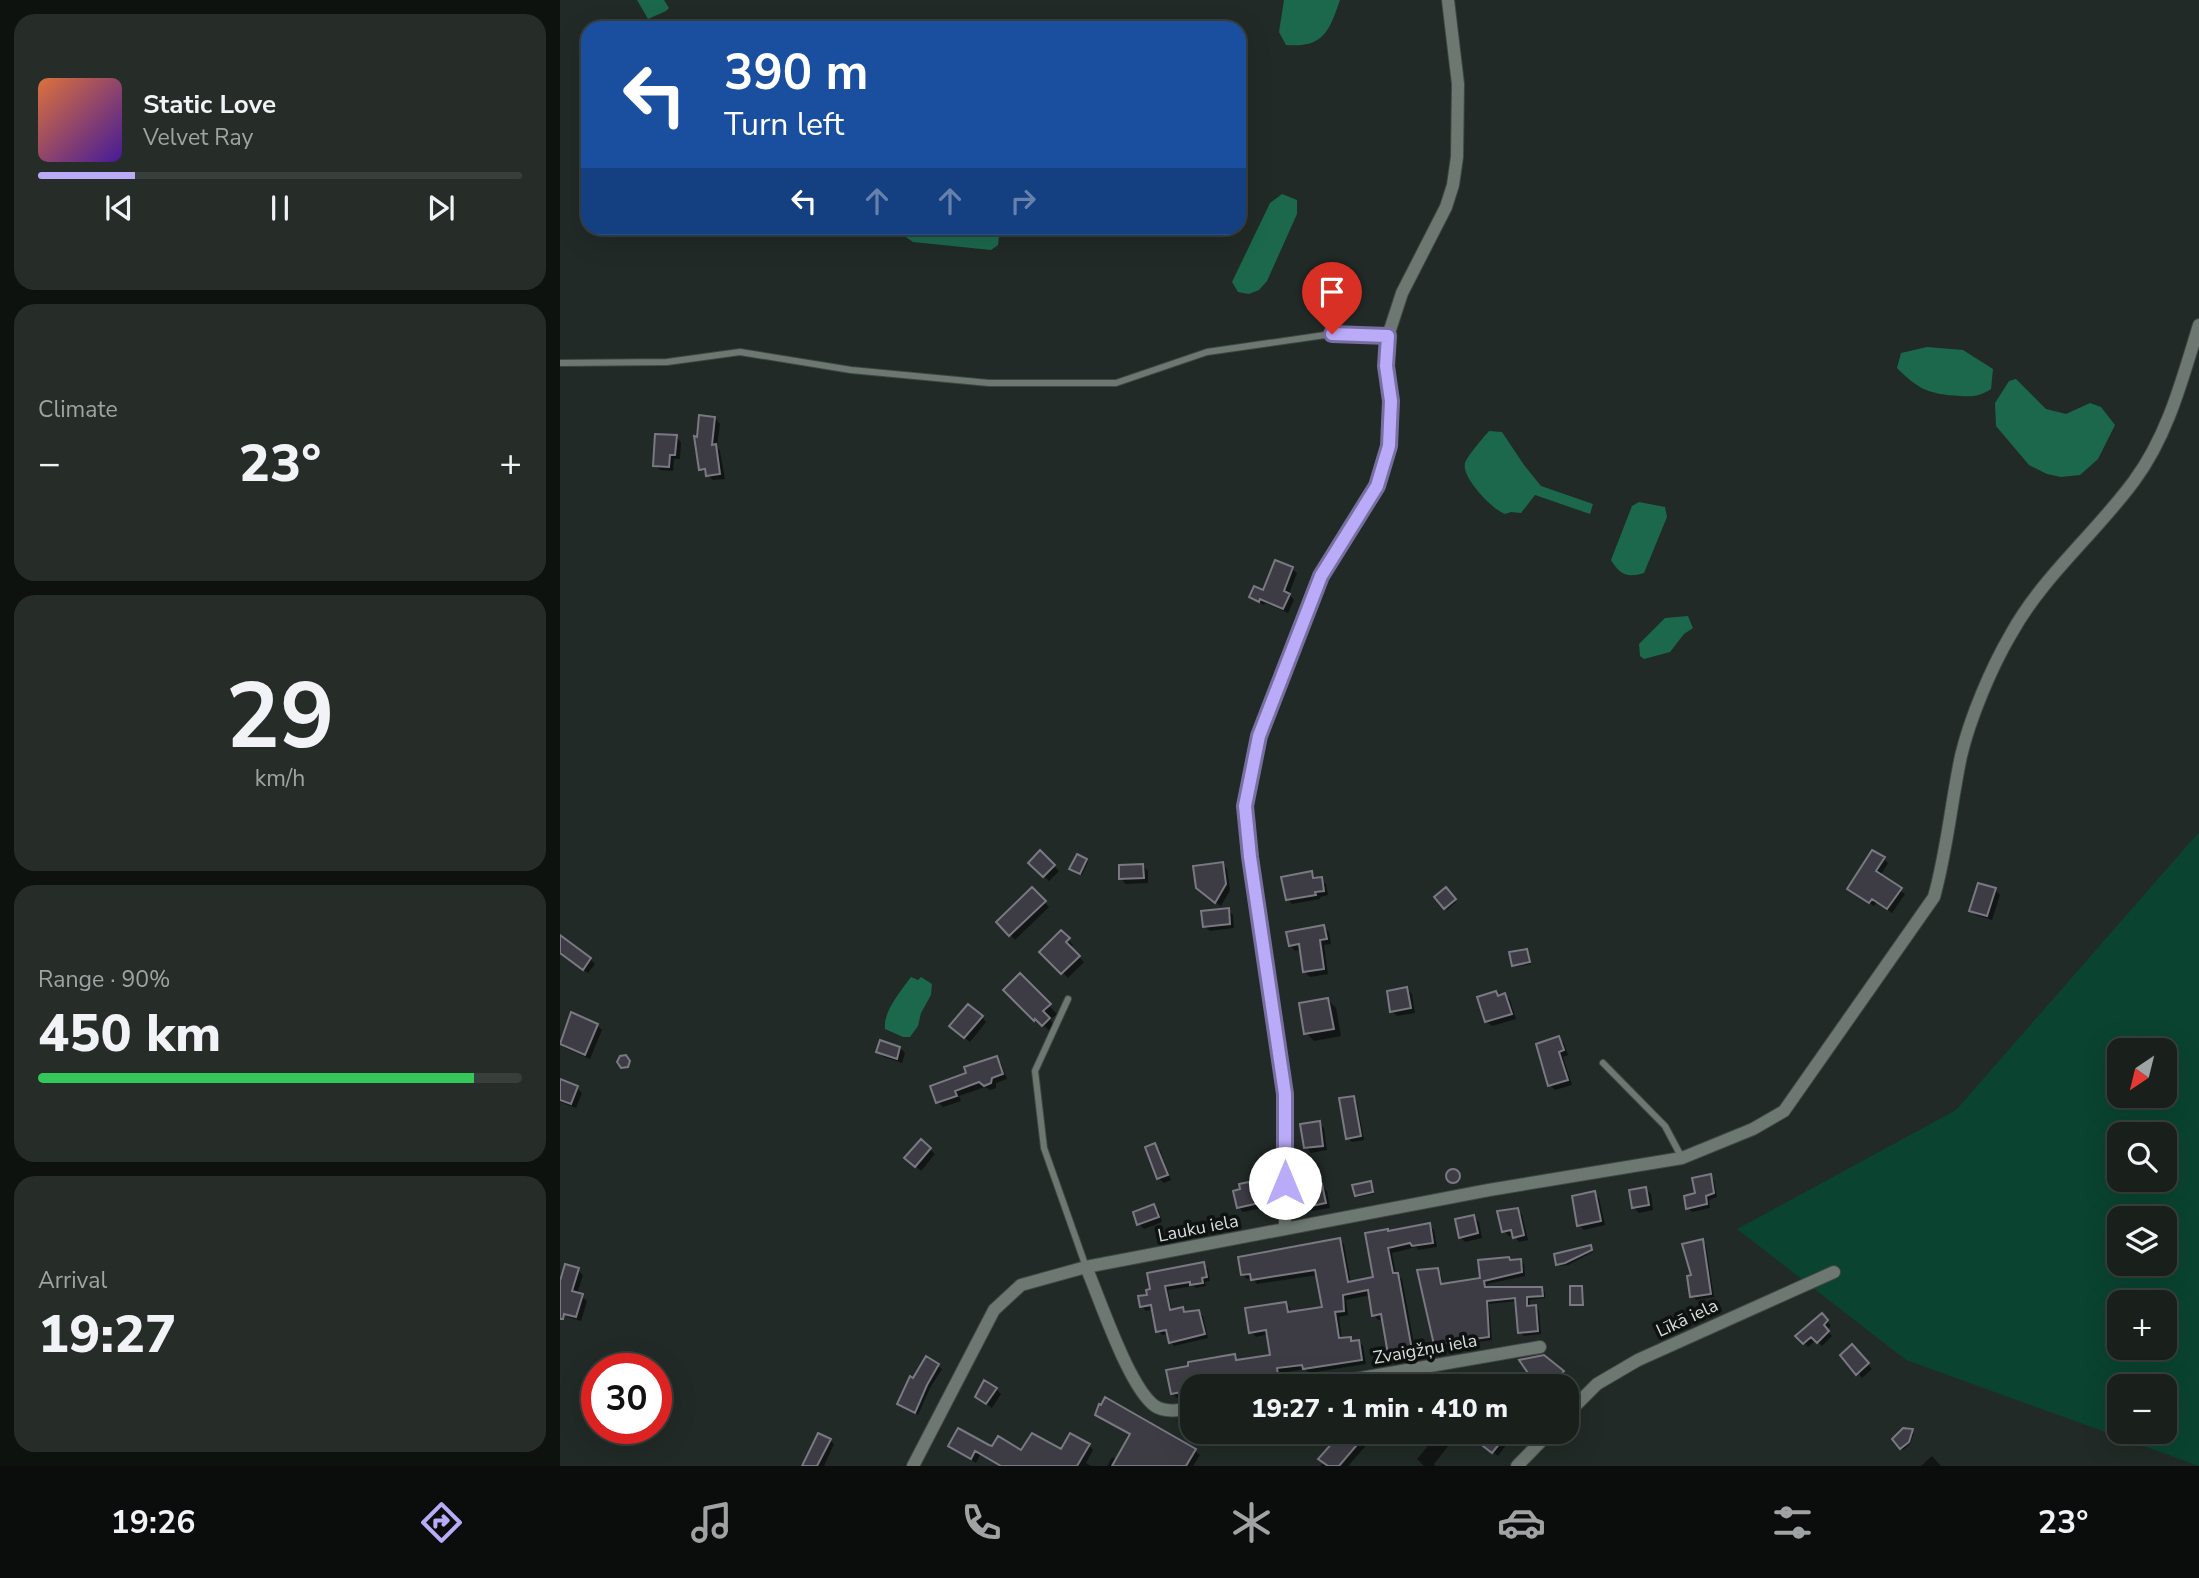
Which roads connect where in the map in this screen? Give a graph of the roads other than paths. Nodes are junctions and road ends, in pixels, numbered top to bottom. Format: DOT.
graph roads {
  1 [pos="1448,0"];
  2 [pos="2199,326"];
  3 [pos="1388,336"];
  4 [pos="560,363"];
  5 [pos="1068,999"];
  6 [pos="1603,1063"];
  7 [pos="1682,1158"];
  8 [pos="1285,1229"];
  9 [pos="1086,1267"];
  10 [pos="1834,1272"];
  11 [pos="1540,1347"];
  12 [pos="1384,1374"];
  13 [pos="1579,1402"];
  14 [pos="1180,1409"];
  15 [pos="1538,1444"];
  16 [pos="915,1465"];
  17 [pos="1517,1466"];
  1 -- 3 [label="street"];
  2 -- 7 [label="street, Lauku iela"];
  3 -- 4 [label="lane"];
  3 -- 8 [label="street"];
  5 -- 9 [label="lane"];
  6 -- 7 [label="lane"];
  7 -- 8 [label="street, Lauku iela"];
  8 -- 9 [label="street, Lauku iela"];
  9 -- 14 [label="street"];
  9 -- 16 [label="street, Lauku iela"];
  10 -- 13 [label="street, Līkā iela"];
  11 -- 12 [label="street, Zvaigžņu iela"];
  15 -- 17 [label="street"];
}
